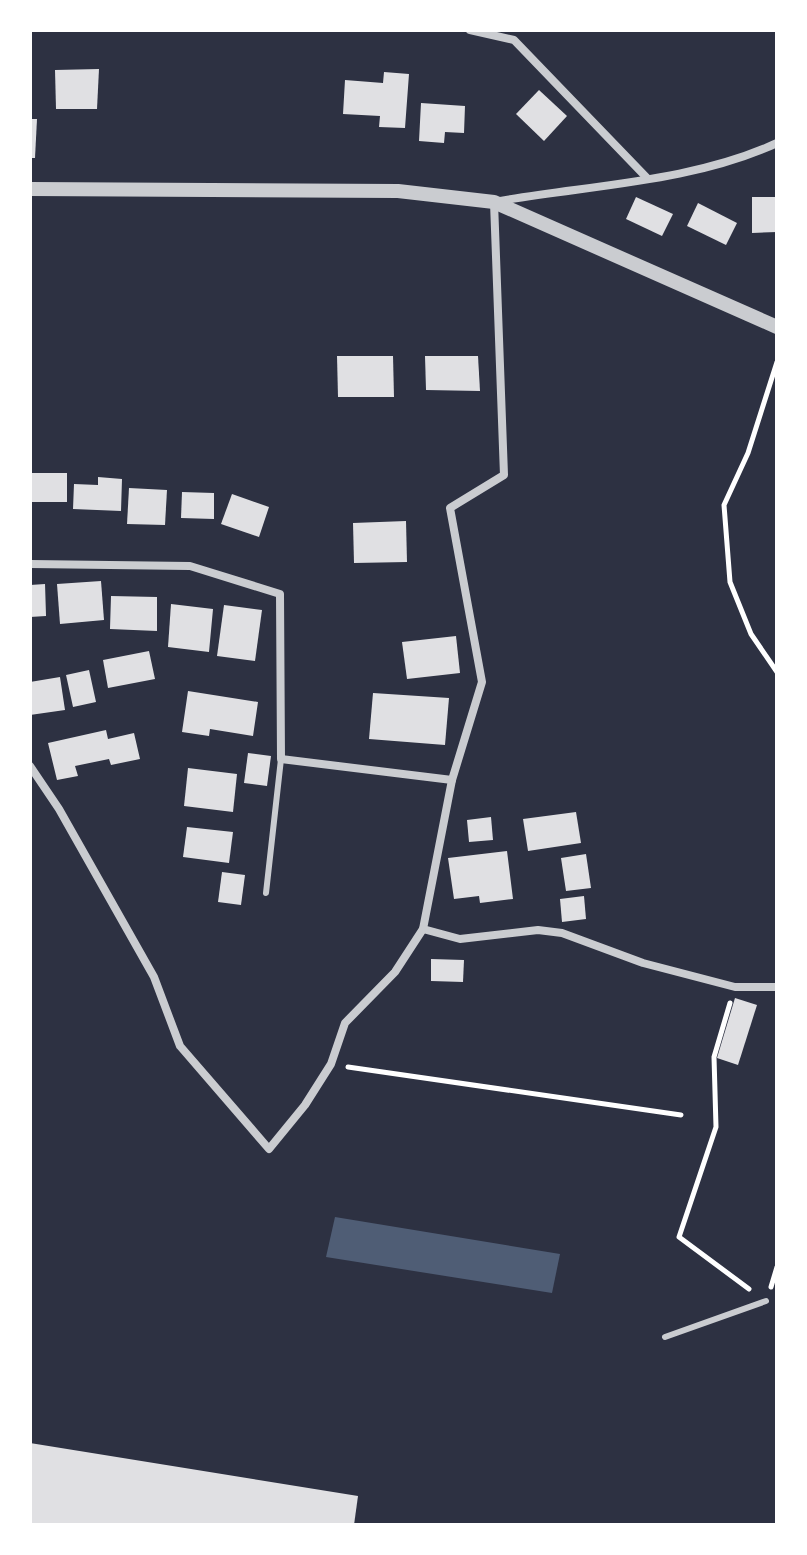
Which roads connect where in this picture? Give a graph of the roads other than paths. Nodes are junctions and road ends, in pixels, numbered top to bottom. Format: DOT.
graph roads {
  1 [pos="470,30"];
  2 [pos="777,143"];
  3 [pos="647,178"];
  4 [pos="30,189"];
  5 [pos="494,202"];
  6 [pos="777,327"];
  7 [pos="30,564"];
  8 [pos="281,759"];
  9 [pos="30,766"];
  10 [pos="452,780"];
  11 [pos="266,893"];
  12 [pos="423,929"];
  13 [pos="777,987"];
  14 [pos="766,1301"];
  15 [pos="665,1337"];
  1 -- 3 [label="street"];
  2 -- 3 [label="street"];
  3 -- 5 [label="street"];
  4 -- 5 [label="street"];
  5 -- 6 [label="street"];
  5 -- 10 [label="street"];
  7 -- 8 [label="street"];
  8 -- 10 [label="street"];
  8 -- 11 [label="lane"];
  9 -- 12 [label="street"];
  10 -- 12 [label="street"];
  12 -- 13 [label="street"];
  14 -- 15 [label="lane"];
}
